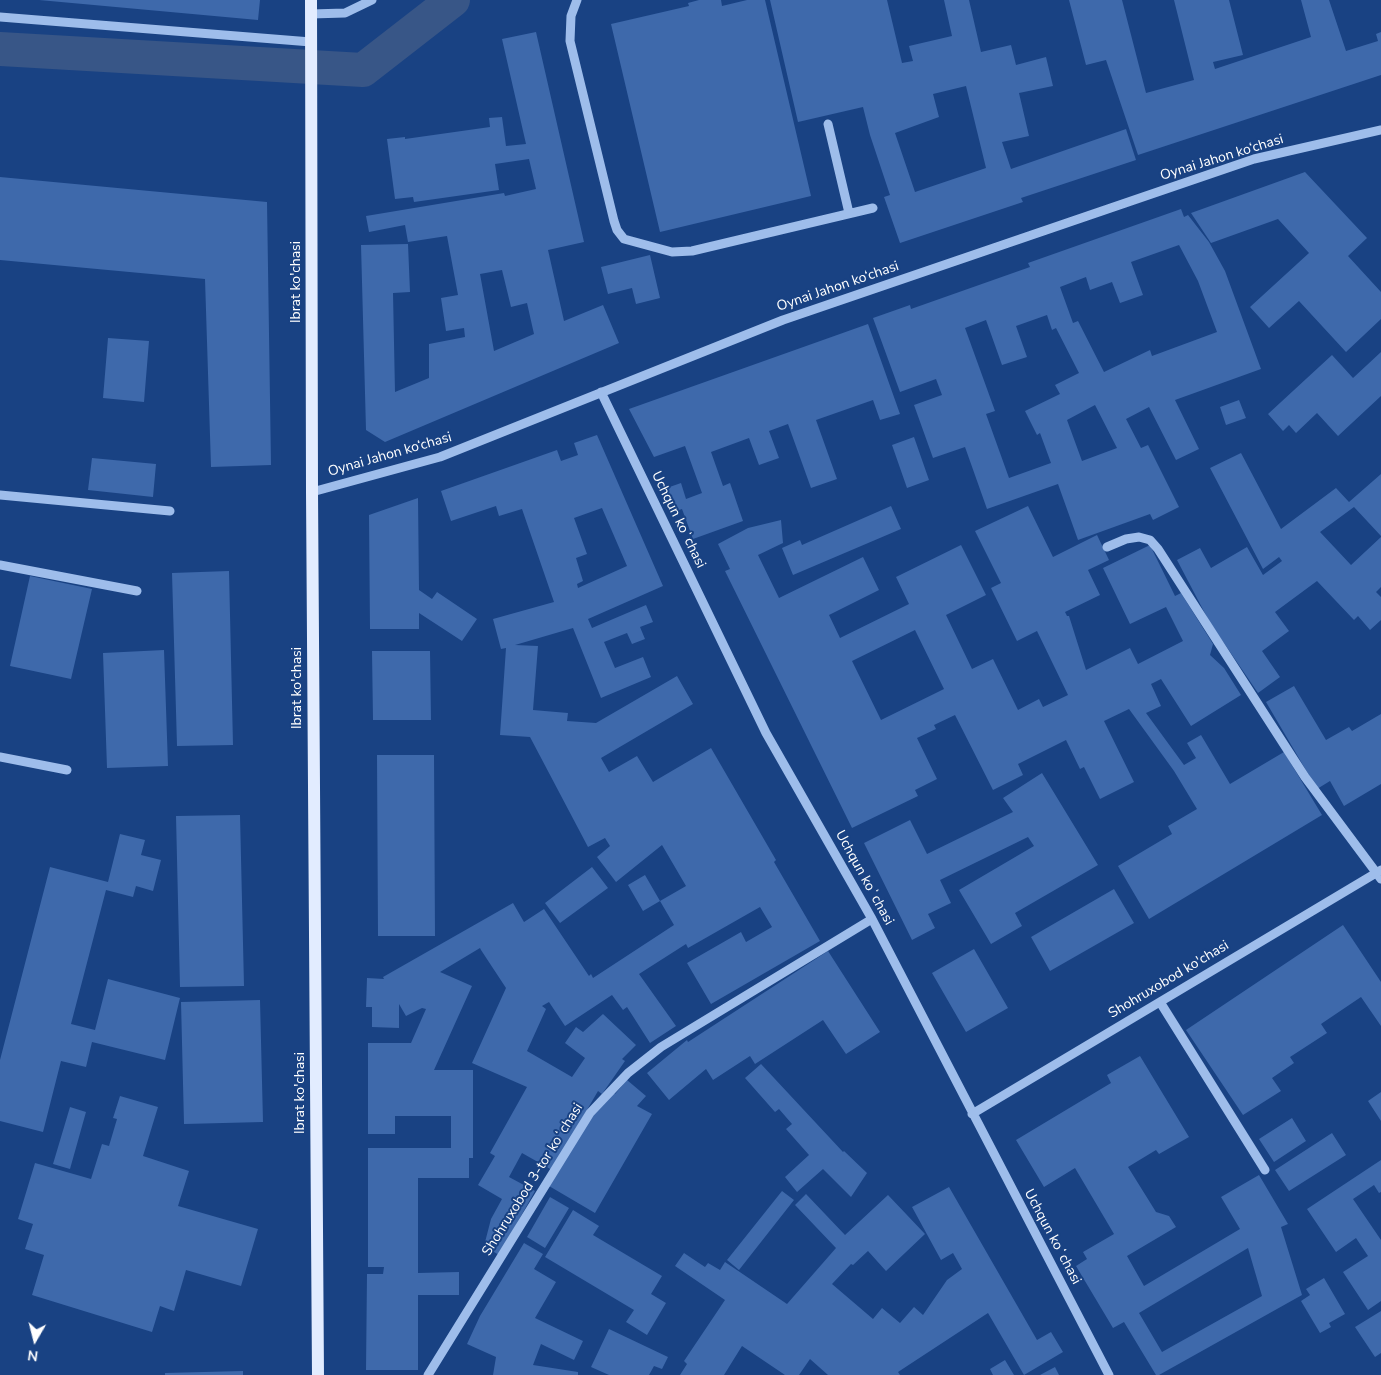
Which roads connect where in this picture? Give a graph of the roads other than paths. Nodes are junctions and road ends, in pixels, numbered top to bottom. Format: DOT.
graph roads {
  1 [pos="311,0"];
  2 [pos="372,0"];
  3 [pos="577,0"];
  4 [pos="311,14"];
  5 [pos="0,17"];
  6 [pos="312,48"];
  7 [pos="828,124"];
  8 [pos="1381,130"];
  9 [pos="873,208"];
  10 [pos="849,214"];
  11 [pos="601,392"];
  12 [pos="312,492"];
  13 [pos="0,495"];
  14 [pos="170,511"];
  15 [pos="1107,547"];
  16 [pos="0,565"];
  17 [pos="137,591"];
  18 [pos="0,757"];
  19 [pos="66,770"];
  20 [pos="1380,874"];
  21 [pos="872,919"];
  22 [pos="1160,1002"];
  23 [pos="972,1114"];
  24 [pos="1265,1170"];
  25 [pos="318,1375"];
  26 [pos="428,1375"];
  27 [pos="1109,1375"];
  1 -- 4 [label="main road, Ibrat ko'chasi"];
  2 -- 4 [label="street"];
  3 -- 10 [label="street"];
  4 -- 6 [label="main road, Ibrat ko'chasi"];
  5 -- 6 [label="street"];
  6 -- 12 [label="main road, Ibrat ko'chasi"];
  7 -- 10 [label="street"];
  8 -- 11 [label="street, Oynai Jahon ko‘chasi"];
  9 -- 10 [label="street"];
  11 -- 12 [label="street, Oynai Jahon ko‘chasi"];
  11 -- 21 [label="street, Uchqun koʻchasi"];
  12 -- 25 [label="main road, Ibrat ko'chasi"];
  13 -- 14 [label="street"];
  15 -- 20 [label="street"];
  16 -- 17 [label="street"];
  18 -- 19 [label="street"];
  20 -- 22 [label="street, Shohruxobod ko'chasi"];
  21 -- 23 [label="street, Uchqun koʻchasi"];
  21 -- 26 [label="street, Shohruxobod 3-tor koʻchasi"];
  22 -- 23 [label="street, Shohruxobod ko'chasi"];
  22 -- 24 [label="street"];
  23 -- 27 [label="street, Uchqun koʻchasi"];
}
